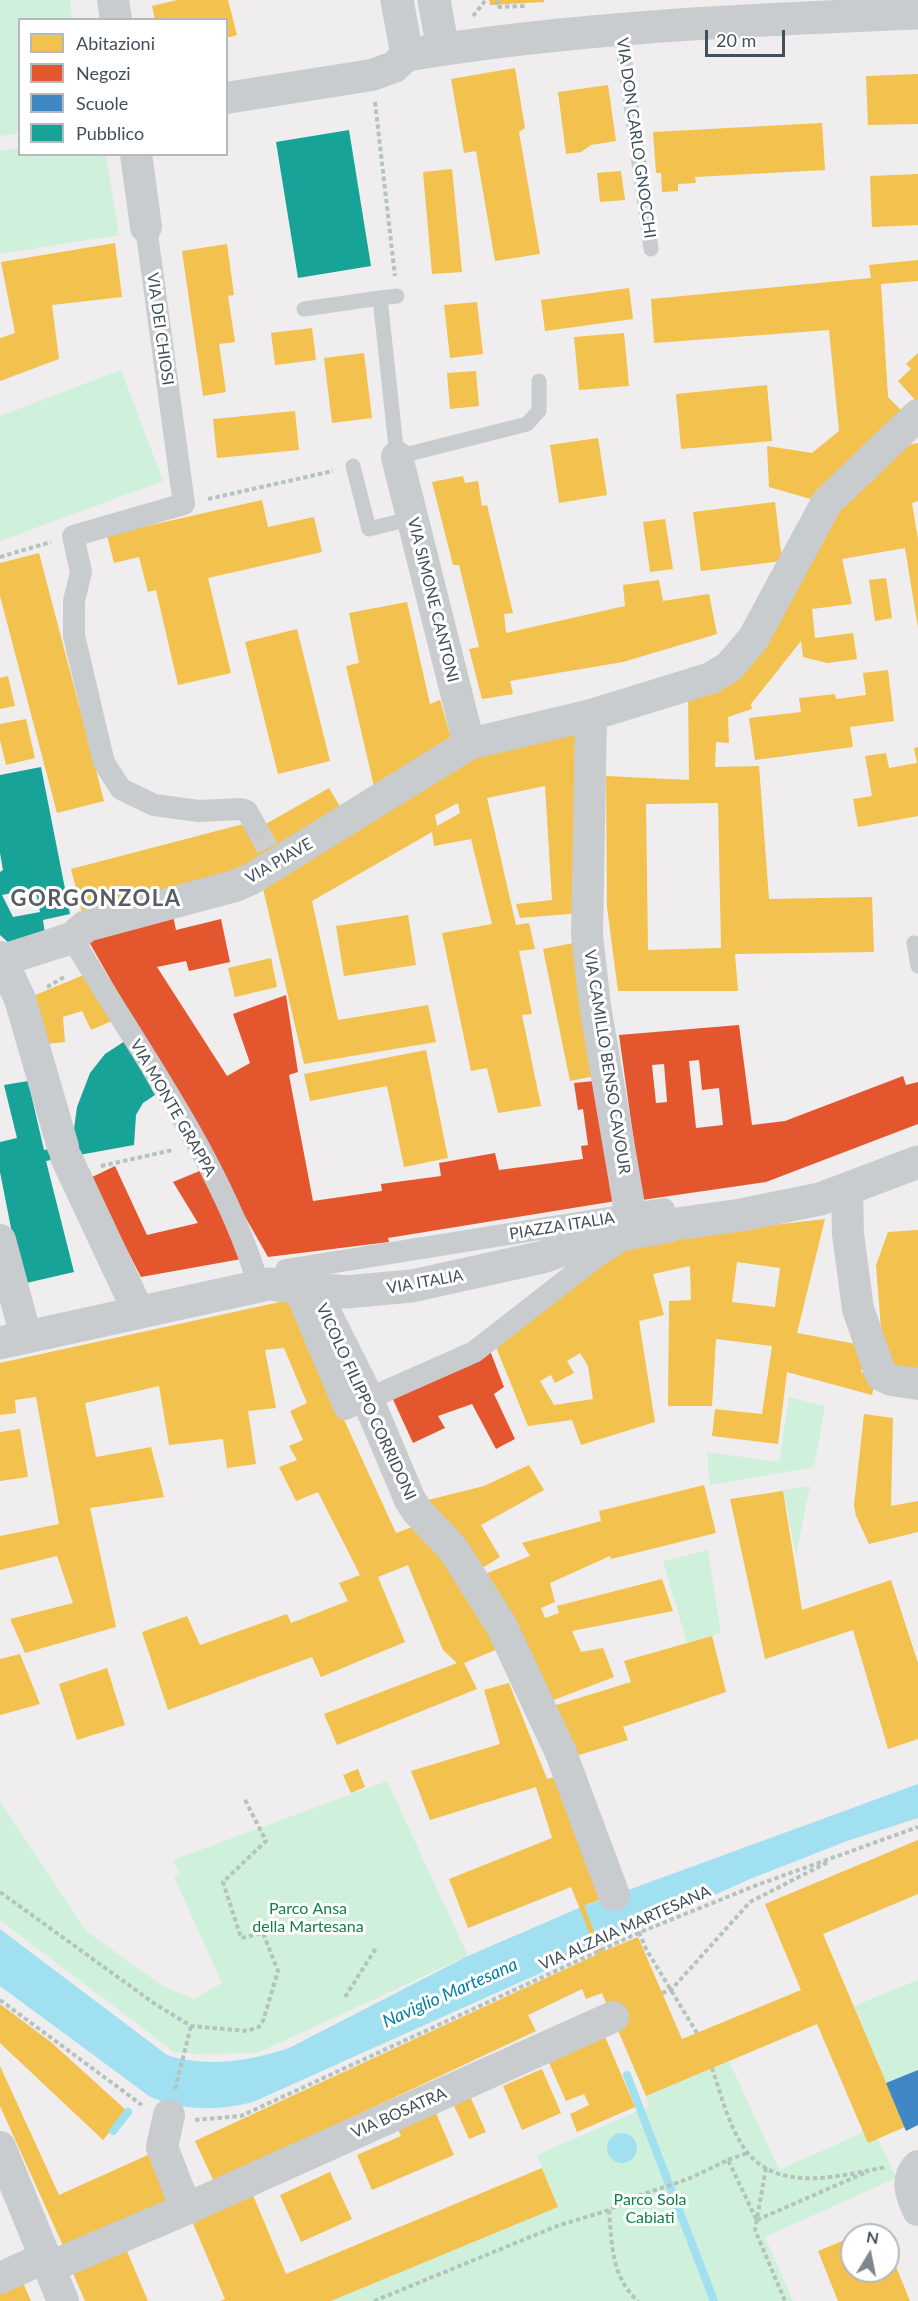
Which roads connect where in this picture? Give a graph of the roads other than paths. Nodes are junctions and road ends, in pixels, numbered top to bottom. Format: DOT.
graph roads {
  1 [pos="113,0"];
  2 [pos="397,0"];
  3 [pos="434,0"];
  4 [pos="918,13"];
  5 [pos="116,18"];
  6 [pos="620,27"];
  7 [pos="443,49"];
  8 [pos="407,55"];
  9 [pos="228,98"];
  10 [pos="136,156"];
  11 [pos="146,227"];
  12 [pos="651,249"];
  13 [pos="397,296"];
  14 [pos="380,298"];
  15 [pos="304,309"];
  16 [pos="539,381"];
  17 [pos="918,415"];
  18 [pos="397,457"];
  19 [pos="353,466"];
  20 [pos="412,518"];
  21 [pos="591,714"];
  22 [pos="469,744"];
  23 [pos="257,829"];
  24 [pos="72,938"];
  25 [pos="914,943"];
  26 [pos="1,959"];
  27 [pos="918,966"];
  28 [pos="918,1162"];
  29 [pos="847,1190"];
  30 [pos="632,1222"];
  31 [pos="667,1225"];
  32 [pos="0,1240"];
  33 [pos="260,1286"];
  34 [pos="303,1288"];
  35 [pos="138,1311"];
  36 [pos="13,1340"];
  37 [pos="918,1384"];
  38 [pos="367,1399"];
  39 [pos="614,1895"];
  40 [pos="613,2018"];
  41 [pos="169,2115"];
  42 [pos="0,2147"];
  43 [pos="914,2171"];
  44 [pos="186,2209"];
  45 [pos="918,2210"];
  46 [pos="48,2262"];
  47 [pos="0,2278"];
  48 [pos="63,2301"];
  1 -- 5 [label="street"];
  2 -- 8 [label="street"];
  3 -- 7 [label="street"];
  4 -- 6 [label="street, VIA DON CARLO GNOCCHI"];
  6 -- 7 [label="street, VIA DON CARLO GNOCCHI"];
  6 -- 12 [label="lane, VIA DON CARLO GNOCCHI"];
  7 -- 8 [label="street, VIA DON CARLO GNOCCHI"];
  8 -- 9 [label="street, VIA DON CARLO GNOCCHI"];
  10 -- 11 [label="street, VIA DEI CHIOSI"];
  11 -- 23 [label="street, VIA DEI CHIOSI"];
  13 -- 14 [label="lane"];
  14 -- 15 [label="lane"];
  14 -- 18 [label="lane"];
  16 -- 18 [label="lane"];
  17 -- 21 [label="street, VIA PIAVE"];
  18 -- 20 [label="street, VIA SIMONE CANTONI"];
  19 -- 20 [label="lane"];
  20 -- 22 [label="street, VIA SIMONE CANTONI"];
  21 -- 22 [label="street, VIA PIAVE"];
  21 -- 30 [label="street, VIA CAMILLO BENSO CAVOUR"];
  22 -- 24 [label="street, VIA PIAVE"];
  24 -- 26 [label="street, VIA PIAVE"];
  24 -- 33 [label="street, VIA MONTE GRAPPA"];
  25 -- 27 [label="lane"];
  26 -- 35 [label="street"];
  28 -- 29 [label="street, VIA ITALIA"];
  29 -- 31 [label="street, VIA ITALIA"];
  29 -- 37 [label="street"];
  30 -- 31 [label="street, VIA ITALIA"];
  30 -- 34 [label="street, VIA ITALIA"];
  31 -- 38 [label="street, PIAZZA ITALIA"];
  32 -- 36 [label="street"];
  33 -- 34 [label="street, VIA ITALIA"];
  33 -- 35 [label="street, VIA ITALIA"];
  34 -- 38 [label="street, VICOLO FILIPPO CORRIDONI"];
  35 -- 36 [label="street, VIA ITALIA"];
  38 -- 39 [label="street, VICOLO FILIPPO CORRIDONI"];
  40 -- 44 [label="street, VIA BOSATRA"];
  41 -- 44 [label="street"];
  42 -- 46 [label="street"];
  43 -- 45 [label="street"];
  44 -- 46 [label="street, VIA BOSATRA"];
  46 -- 47 [label="street, VIA BOSATRA"];
  46 -- 48 [label="street"];
}
